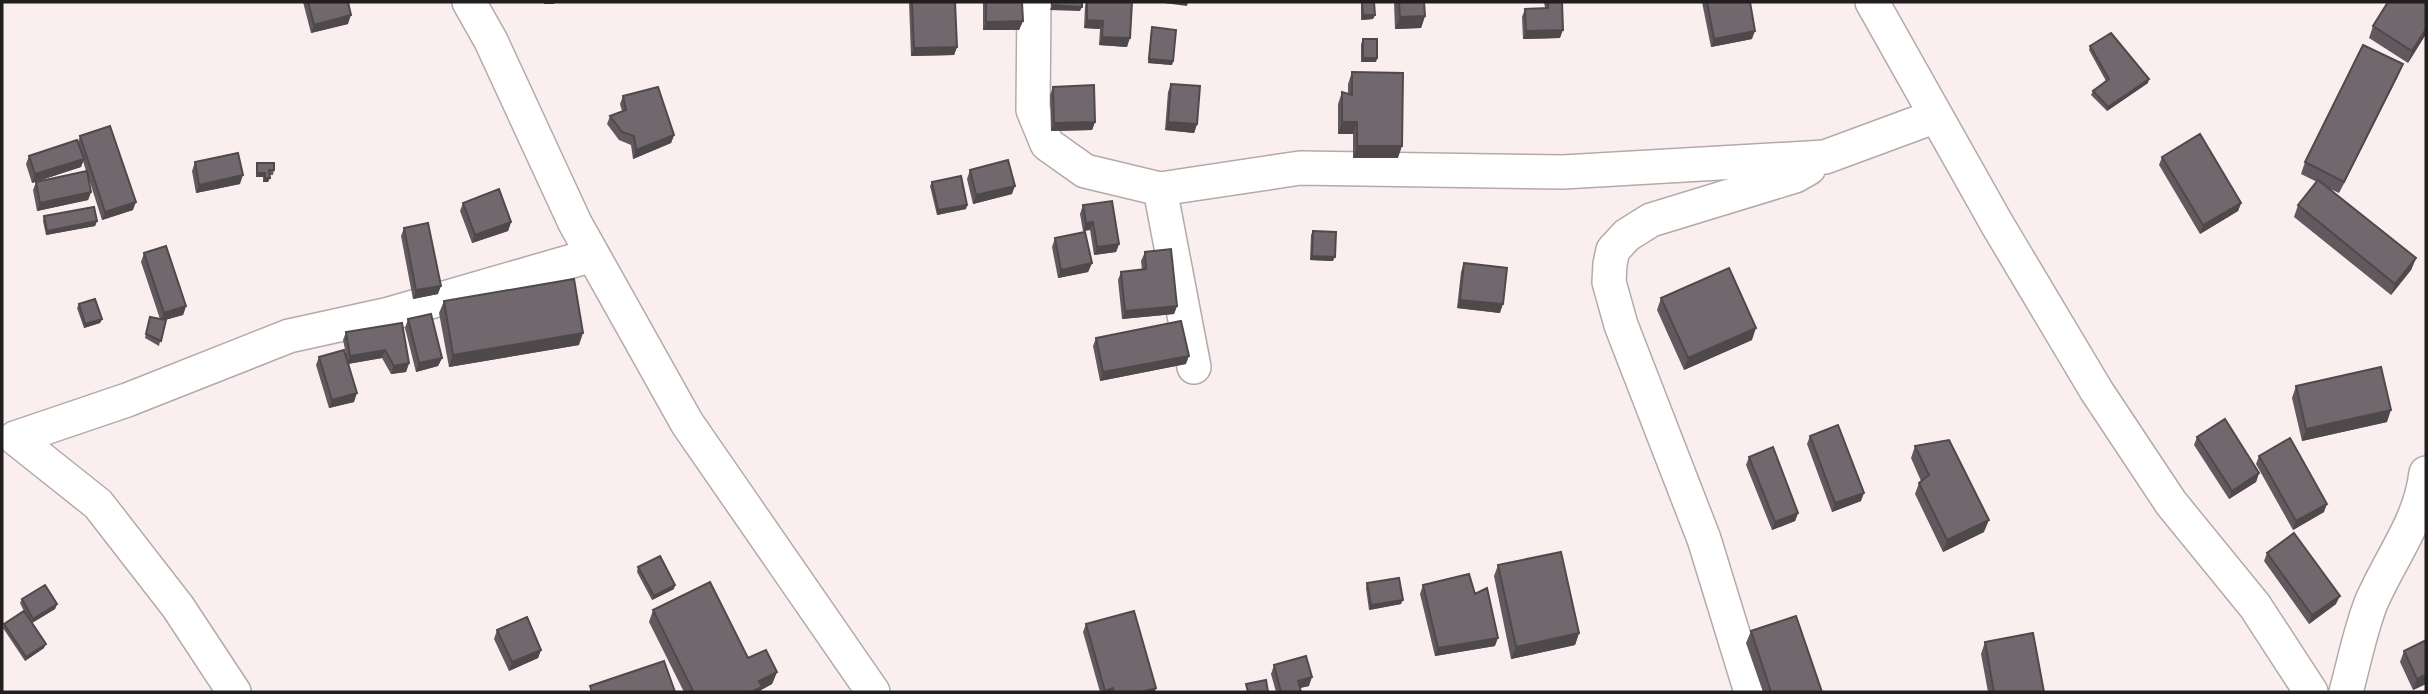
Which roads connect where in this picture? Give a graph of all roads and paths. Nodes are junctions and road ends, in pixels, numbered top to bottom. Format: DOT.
graph roads {
  1 [pos="469,2"];
  2 [pos="1034,2"];
  3 [pos="1872,2"];
  4 [pos="1936,116"];
  5 [pos="1825,157"];
  6 [pos="1160,189"];
  7 [pos="593,255"];
  8 [pos="1194,367"];
  9 [pos="2426,473"];
  10 [pos="233,692"];
  11 [pos="873,692"];
  12 [pos="1751,692"];
  13 [pos="2311,692"];
  14 [pos="2346,692"];
  1 -- 7 [label="street"];
  2 -- 6 [label="street"];
  3 -- 4 [label="street"];
  4 -- 5 [label="street"];
  4 -- 13 [label="street"];
  5 -- 6 [label="street"];
  5 -- 12 [label="street"];
  6 -- 8 [label="street"];
  7 -- 10 [label="street"];
  7 -- 11 [label="street"];
  9 -- 14 [label="street"];
}
